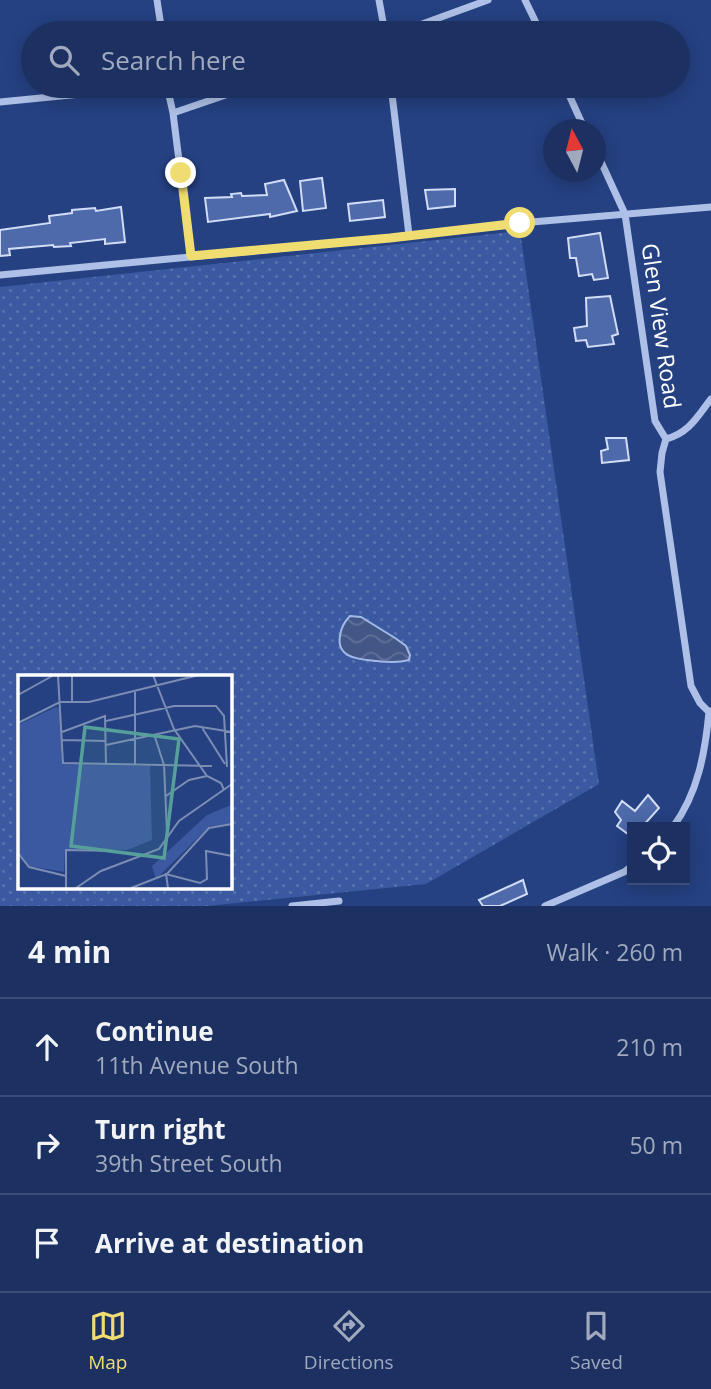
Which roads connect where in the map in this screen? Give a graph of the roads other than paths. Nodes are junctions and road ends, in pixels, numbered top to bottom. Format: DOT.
graph roads {
  1 [pos="157,0"];
  2 [pos="380,0"];
  3 [pos="488,0"];
  4 [pos="525,0"];
  5 [pos="160,21"];
  6 [pos="384,21"];
  7 [pos="430,21"];
  8 [pos="535,21"];
  9 [pos="41,98"];
  10 [pos="169,98"];
  11 [pos="217,98"];
  12 [pos="392,98"];
  13 [pos="570,98"];
  14 [pos="0,102"];
  15 [pos="173,113"];
  16 [pos="580,119"];
  17 [pos="606,173"];
  18 [pos="711,207"];
  19 [pos="625,214"];
  20 [pos="409,235"];
  21 [pos="191,256"];
  22 [pos="0,275"];
  23 [pos="711,399"];
  24 [pos="666,439"];
  25 [pos="710,711"];
  26 [pos="677,822"];
  27 [pos="627,870"];
  28 [pos="339,901"];
  29 [pos="292,906"];
  30 [pos="545,906"];
  1 -- 5 [label="street"];
  2 -- 6 [label="street"];
  3 -- 7 [label="street"];
  4 -- 8 [label="street"];
  9 -- 14 [label="street"];
  10 -- 15 [label="street"];
  11 -- 15 [label="street"];
  12 -- 20 [label="street"];
  13 -- 16 [label="street"];
  15 -- 21 [label="street"];
  17 -- 19 [label="street, Glen View Road"];
  18 -- 19 [label="street"];
  19 -- 20 [label="street"];
  19 -- 24 [label="street, Glen View Road"];
  20 -- 21 [label="street"];
  21 -- 22 [label="street"];
  23 -- 24 [label="street"];
  24 -- 25 [label="street, Glen View Road"];
  25 -- 26 [label="street"];
  27 -- 30 [label="street"];
  28 -- 29 [label="street"];
}
